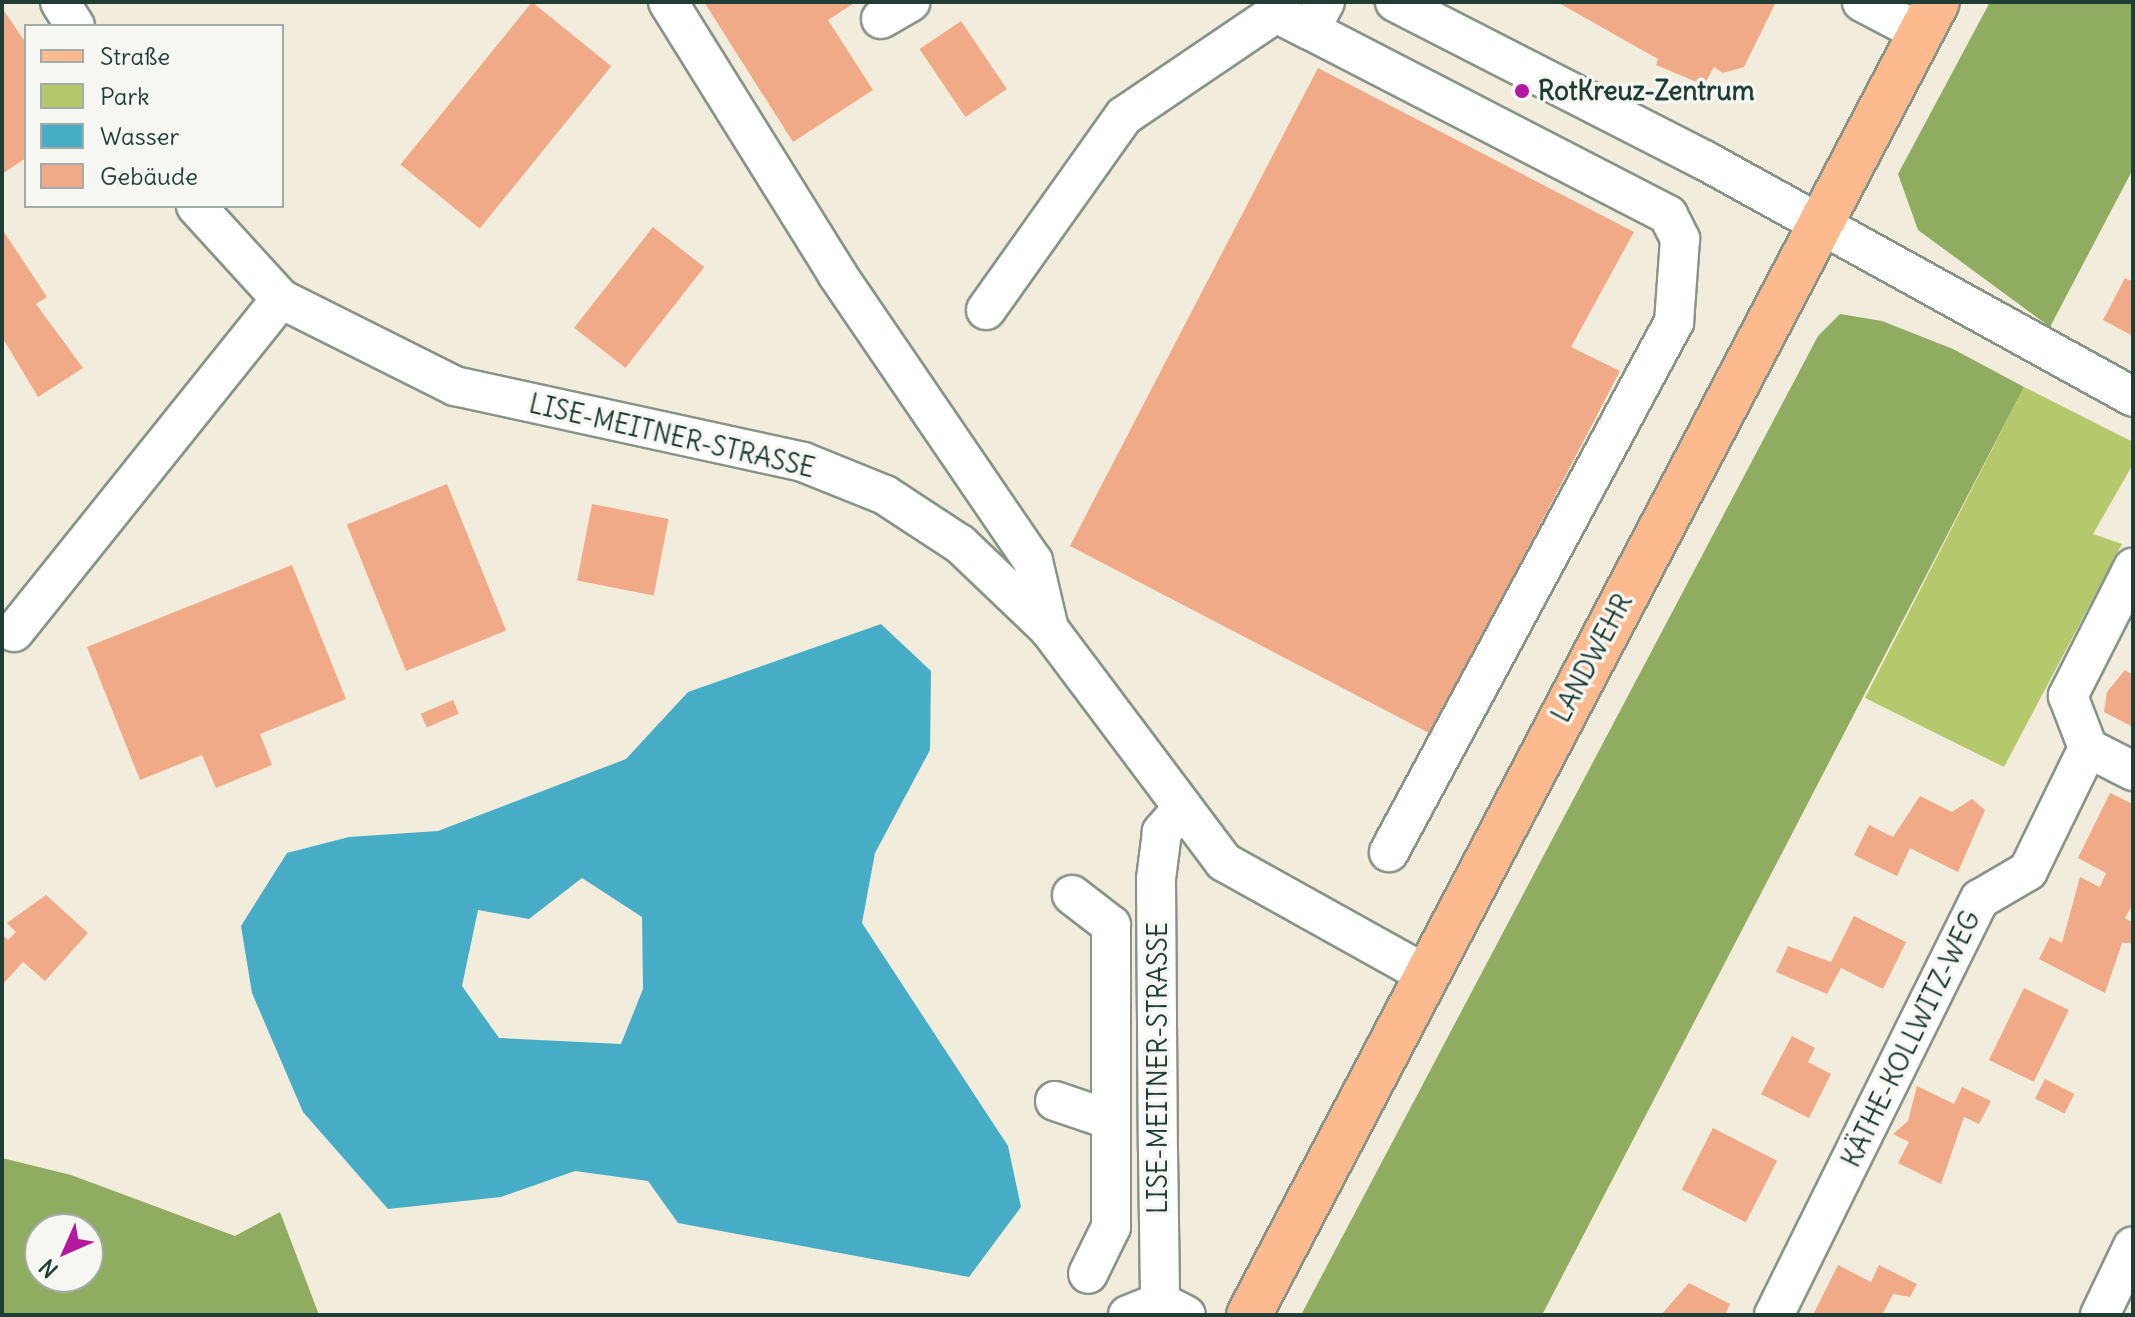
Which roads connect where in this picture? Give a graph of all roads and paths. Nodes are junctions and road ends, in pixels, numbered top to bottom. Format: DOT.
graph roads {
  1 [pos="60,2"];
  2 [pos="668,2"];
  3 [pos="1862,2"];
  4 [pos="1410,5"];
  5 [pos="1318,16"];
  6 [pos="1929,18"];
  7 [pos="74,24"];
  8 [pos="198,208"];
  9 [pos="1821,227"];
  10 [pos="281,299"];
  11 [pos="986,310"];
  12 [pos="2133,397"];
  13 [pos="2133,568"];
  14 [pos="1049,629"];
  15 [pos="14,632"];
  16 [pos="2088,748"];
  17 [pos="2133,771"];
  18 [pos="1180,811"];
  19 [pos="1389,852"];
  20 [pos="1072,895"];
  21 [pos="1425,974"];
  22 [pos="1055,1101"];
  23 [pos="1109,1135"];
  24 [pos="1158,1151"];
  25 [pos="2133,1246"];
  26 [pos="1088,1274"];
  27 [pos="1158,1311"];
  28 [pos="1249,1315"];
  29 [pos="1774,1315"];
  30 [pos="2100,1315"];
  1 -- 7 [label="street"];
  2 -- 14 [label="street"];
  3 -- 6 [label="street"];
  4 -- 9 [label="street"];
  5 -- 11 [label="street"];
  5 -- 19 [label="street"];
  6 -- 9 [label="main road, LANDWEHR"];
  8 -- 10 [label="street, LISE-MEITNER-STRASSE"];
  9 -- 12 [label="street"];
  9 -- 21 [label="main road, LANDWEHR"];
  10 -- 14 [label="street, LISE-MEITNER-STRASSE"];
  10 -- 15 [label="street"];
  13 -- 16 [label="street"];
  14 -- 18 [label="street, LISE-MEITNER-STRASSE"];
  16 -- 17 [label="street"];
  16 -- 29 [label="street, KÄTHE-KOLLWITZ-WEG"];
  18 -- 21 [label="street, LISE-MEITNER-STRASSE"];
  18 -- 24 [label="street, LISE-MEITNER-STRASSE"];
  20 -- 23 [label="street"];
  21 -- 28 [label="main road, LANDWEHR"];
  22 -- 23 [label="street"];
  23 -- 24 [label="street"];
  23 -- 26 [label="street"];
  24 -- 27 [label="street, LISE-MEITNER-STRASSE"];
  25 -- 30 [label="street"];
}
